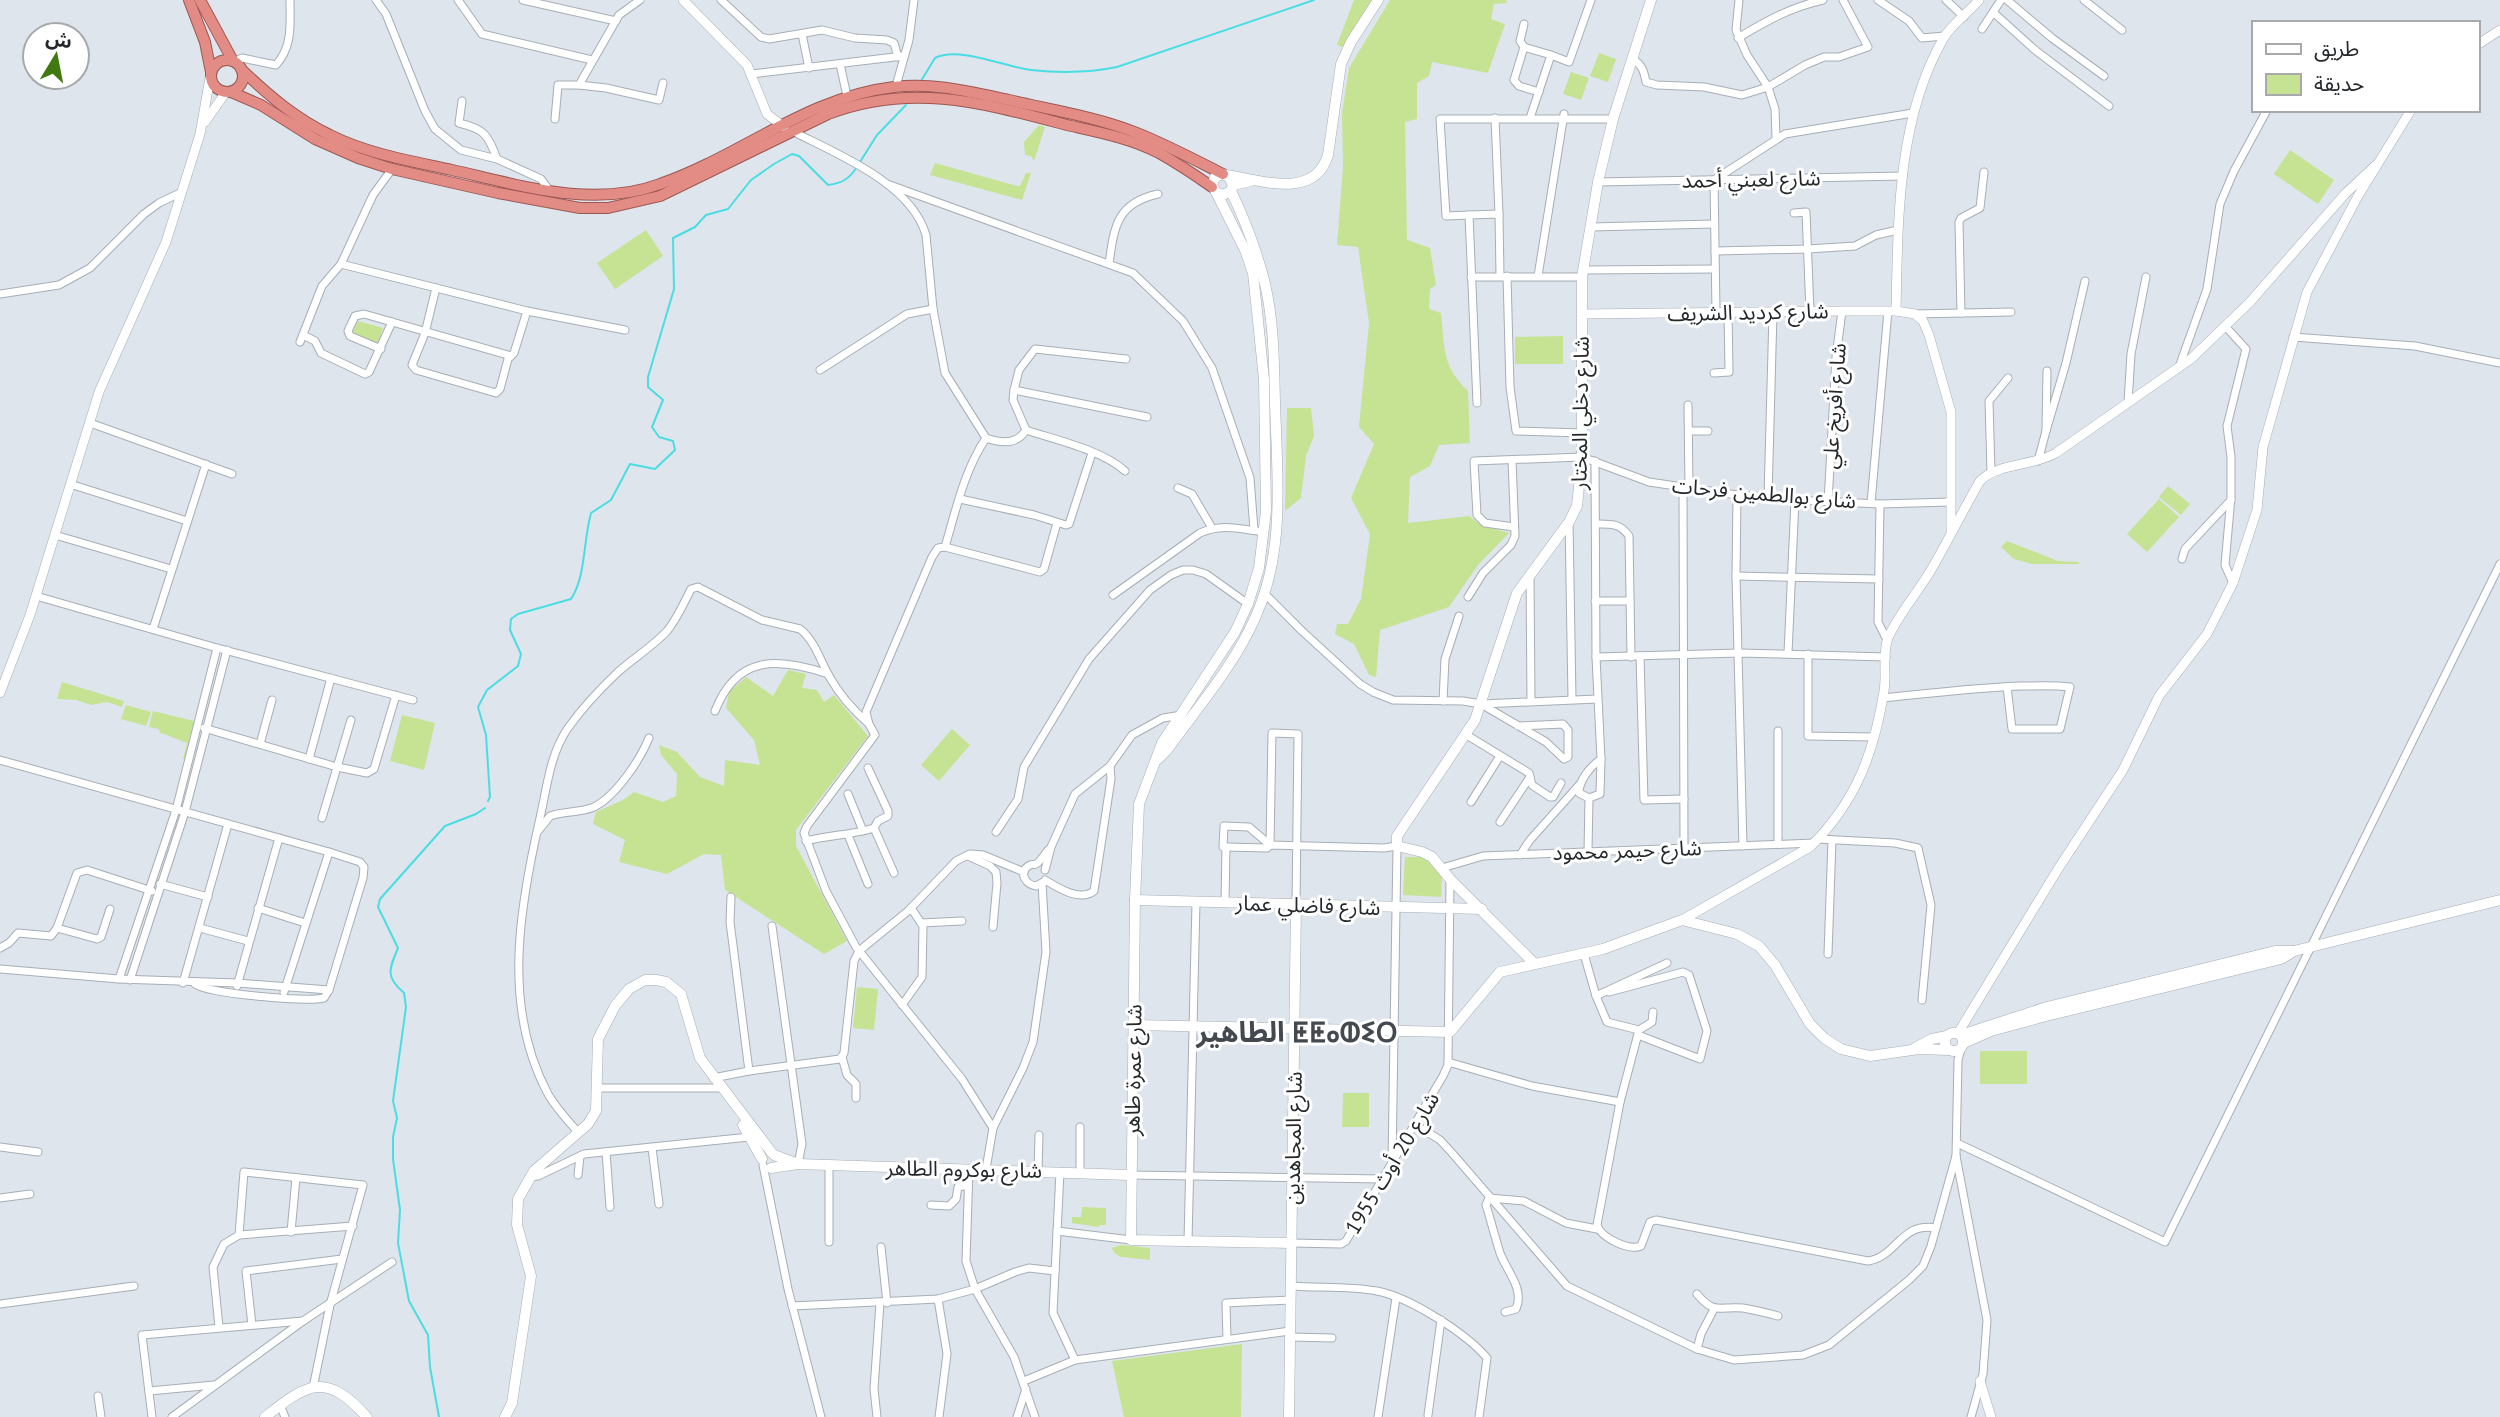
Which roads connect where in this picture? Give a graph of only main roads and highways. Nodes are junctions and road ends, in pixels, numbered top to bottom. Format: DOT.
graph roads {
  1 [pos="189,0"];
  2 [pos="200,0"];
  3 [pos="1378,0"];
  4 [pos="1651,0"];
  5 [pos="236,64"];
  6 [pos="211,75"];
  7 [pos="228,92"];
  8 [pos="1225,175"];
  9 [pos="1257,180"];
  10 [pos="1245,182"];
  11 [pos="1214,190"];
  12 [pos="1233,192"];
  13 [pos="1185,716"];
  14 [pos="1135,900"];
  15 [pos="2500,900"];
  16 [pos="1296,905"];
  17 [pos="1482,909"];
  18 [pos="2294,951"];
  19 [pos="1534,963"];
  20 [pos="1967,1019"];
  21 [pos="1134,1025"];
  22 [pos="1294,1027"];
  23 [pos="1974,1030"];
  24 [pos="1957,1043"];
  25 [pos="1911,1050"];
  26 [pos="734,1105"];
  27 [pos="773,1154"];
  28 [pos="765,1164"];
  29 [pos="798,1164"];
  30 [pos="1130,1175"];
  31 [pos="1291,1243"];
  32 [pos="508,1416"];
  33 [pos="265,1417"];
  34 [pos="367,1417"];
  35 [pos="1289,1417"];
  1 -- 6 [label="highway"];
  2 -- 5 [label="highway"];
  3 -- 9 [label="main road"];
  4 -- 17 [label="main road, شارع دخلي المختار"];
  5 -- 6 [label="highway"];
  5 -- 7 [label="highway"];
  5 -- 8 [label="highway"];
  6 -- 7 [label="highway"];
  7 -- 11 [label="highway"];
  8 -- 9 [label="main road"];
  8 -- 11 [label="main road"];
  8 -- 12 [label="main road"];
  9 -- 10 [label="main road"];
  10 -- 12 [label="main road"];
  10 -- 12 [label="main road"];
  11 -- 12 [label="main road"];
  11 -- 13 [label="main road"];
  12 -- 13 [label="main road"];
  13 -- 14 [label="main road, شارع عمرة طاهر"];
  14 -- 16 [label="main road, شارع فاضلي عمار"];
  14 -- 21 [label="main road, شارع عمرة طاهر"];
  15 -- 18 [label="main road"];
  16 -- 17 [label="main road, شارع فاضلي عمار"];
  16 -- 22 [label="main road, شارع المجاهدين"];
  17 -- 19 [label="main road"];
  18 -- 23 [label="main road"];
  18 -- 24 [label="main road"];
  19 -- 22 [label="main road"];
  19 -- 25 [label="main road"];
  20 -- 23 [label="main road"];
  21 -- 22 [label="main road"];
  21 -- 30 [label="main road, شارع عمرة طاهر"];
  22 -- 31 [label="main road, شارع المجاهدين"];
  23 -- 24 [label="main road"];
  24 -- 25 [label="main road"];
  24 -- 25 [label="main road"];
  26 -- 27 [label="main road"];
  26 -- 28 [label="main road"];
  26 -- 32 [label="main road"];
  27 -- 28 [label="main road"];
  27 -- 29 [label="main road"];
  28 -- 29 [label="main road"];
  29 -- 30 [label="main road, شارع بوكروم الطاهر"];
  30 -- 31 [label="main road, شارع عمرة طاهر"];
  31 -- 35 [label="main road, شارع المجاهدين"];
  33 -- 34 [label="main road"];
}
